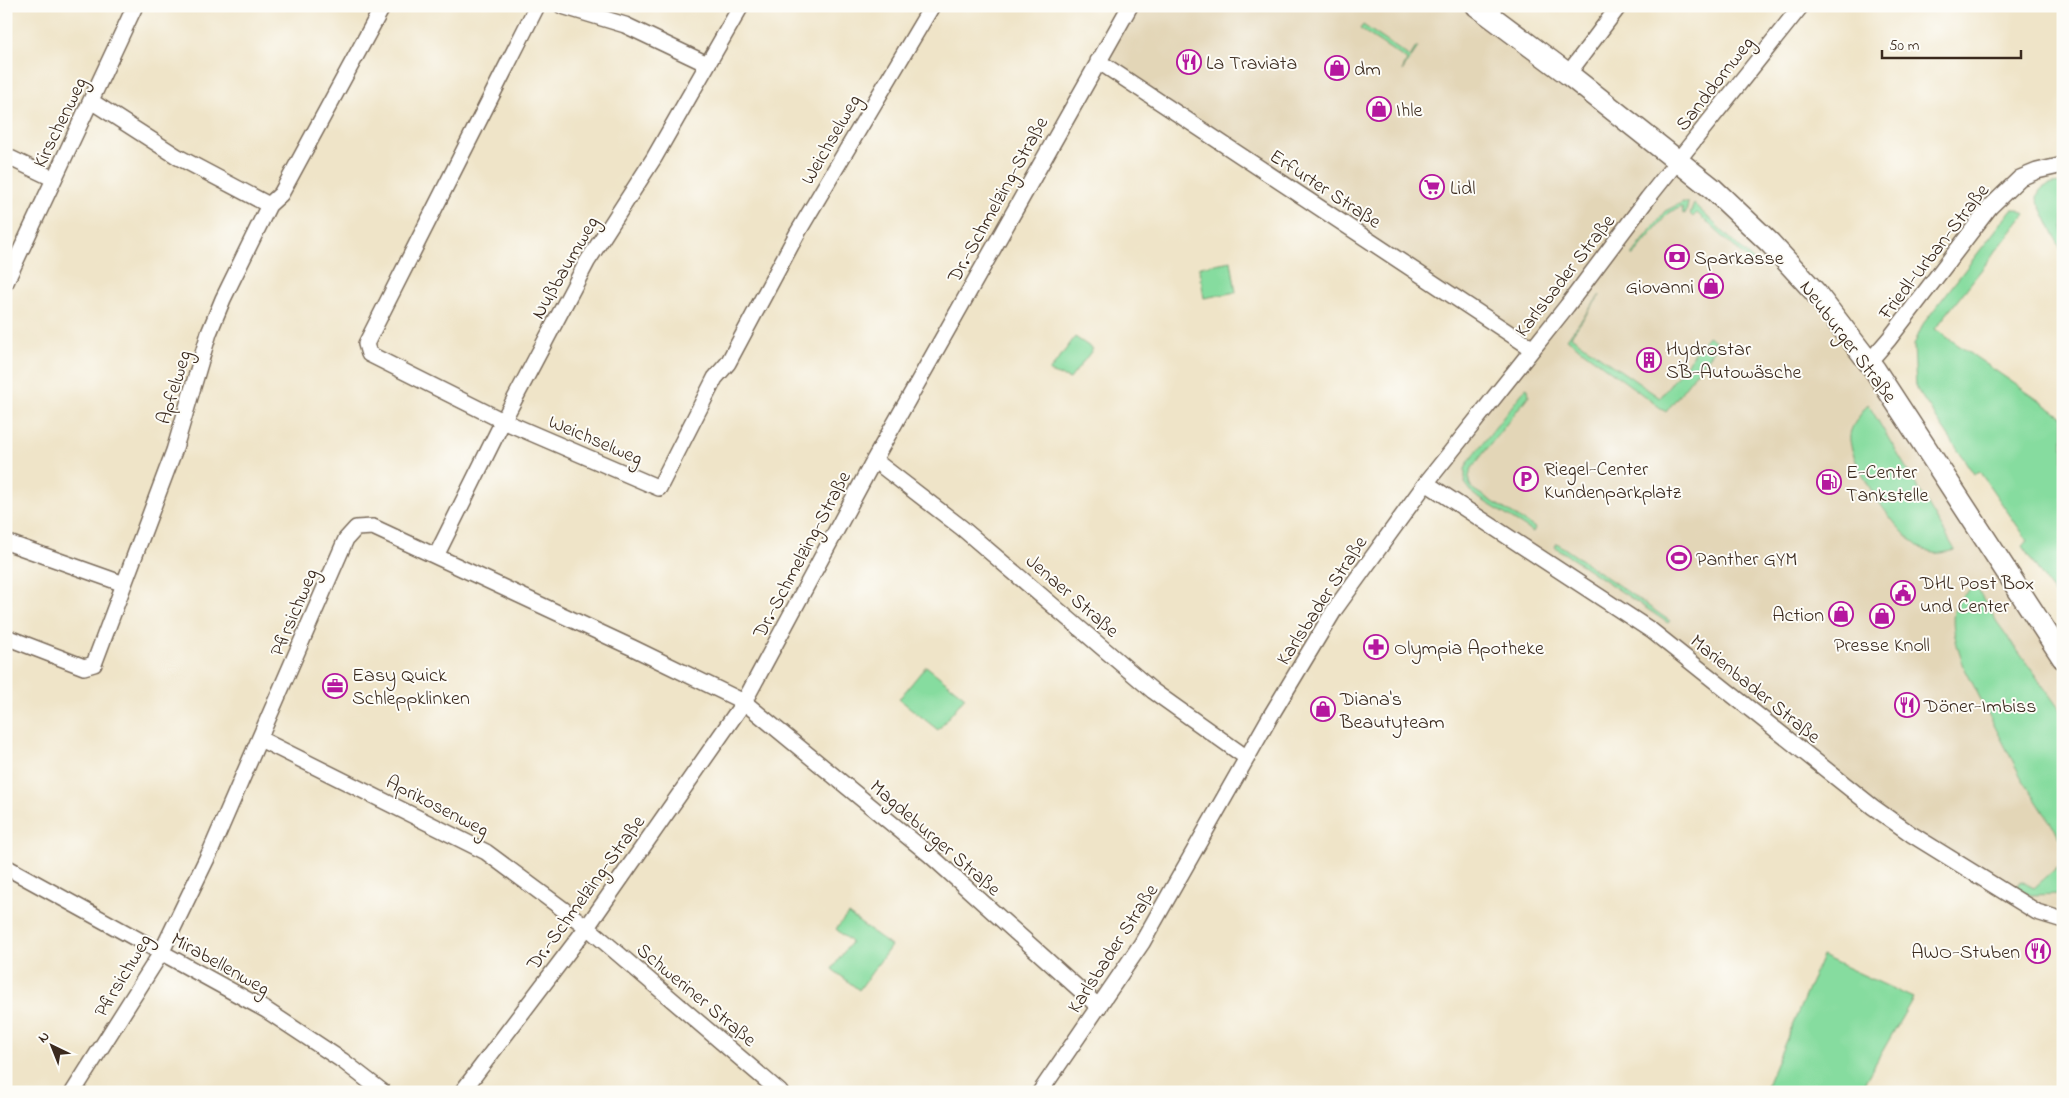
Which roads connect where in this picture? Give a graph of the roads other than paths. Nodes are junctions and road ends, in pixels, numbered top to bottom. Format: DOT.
graph roads {
  1 [pos="135,6"];
  2 [pos="383,6"];
  3 [pos="537,6"];
  4 [pos="562,6"];
  5 [pos="741,6"];
  6 [pos="932,6"];
  7 [pos="1130,6"];
  8 [pos="1619,6"];
  9 [pos="1801,6"];
  10 [pos="1490,10"];
  11 [pos="1098,61"];
  12 [pos="707,64"];
  13 [pos="1568,74"];
  14 [pos="91,101"];
  15 [pos="6,156"];
  16 [pos="1678,160"];
  17 [pos="2063,165"];
  18 [pos="54,178"];
  19 [pos="269,206"];
  20 [pos="6,282"];
  21 [pos="1533,349"];
  22 [pos="1869,362"];
  23 [pos="503,421"];
  24 [pos="874,460"];
  25 [pos="1426,483"];
  26 [pos="6,542"];
  27 [pos="436,556"];
  28 [pos="124,584"];
  29 [pos="6,637"];
  30 [pos="2063,658"];
  31 [pos="744,702"];
  32 [pos="260,739"];
  33 [pos="1247,758"];
  34 [pos="6,867"];
  35 [pos="2063,920"];
  36 [pos="587,927"];
  37 [pos="161,953"];
  38 [pos="1098,1007"];
  39 [pos="73,1092"];
  40 [pos="383,1092"];
  41 [pos="462,1092"];
  42 [pos="780,1092"];
  43 [pos="1040,1092"];
  1 -- 14 [label="street, Kirschenweg"];
  2 -- 19 [label="street, Apfelweg"];
  3 -- 23 [label="street, Weichselweg"];
  4 -- 12 [label="street"];
  5 -- 12 [label="street, Nußbaumweg"];
  6 -- 23 [label="street, Weichselweg"];
  7 -- 11 [label="street, Dr.-Schmelzing-Straße"];
  8 -- 13 [label="street"];
  9 -- 16 [label="street, Sanddornweg"];
  10 -- 13 [label="street, Neuburger Straße"];
  11 -- 21 [label="street, Erfurter Straße"];
  11 -- 24 [label="street, Dr.-Schmelzing-Straße"];
  12 -- 23 [label="street, Nußbaumweg"];
  13 -- 16 [label="street, Neuburger Straße"];
  14 -- 18 [label="street, Kirschenweg"];
  14 -- 19 [label="street"];
  15 -- 18 [label="street"];
  16 -- 21 [label="street, Karlsbader Straße"];
  16 -- 22 [label="street, Neuburger Straße"];
  17 -- 22 [label="street, Friedl-Urban-Straße"];
  18 -- 20 [label="street, Kirschenweg"];
  19 -- 28 [label="street, Apfelweg"];
  21 -- 25 [label="street, Karlsbader Straße"];
  22 -- 30 [label="street, Neuburger Straße"];
  23 -- 27 [label="street, Nußbaumweg"];
  24 -- 31 [label="street, Dr.-Schmelzing-Straße"];
  24 -- 33 [label="street, Jenaer Straße"];
  25 -- 33 [label="street, Karlsbader Straße"];
  25 -- 35 [label="street, Marienbader Straße"];
  26 -- 28 [label="street"];
  27 -- 31 [label="street, Pfirsichweg"];
  27 -- 32 [label="street, Pfirsichweg"];
  28 -- 29 [label="street, Apfelweg"];
  31 -- 36 [label="street, Dr.-Schmelzing-Straße"];
  31 -- 38 [label="street, Magdeburger Straße"];
  32 -- 36 [label="street, Aprikosenweg"];
  32 -- 37 [label="street, Pfirsichweg"];
  33 -- 38 [label="street, Karlsbader Straße"];
  34 -- 37 [label="street, Mirabellenweg"];
  36 -- 41 [label="street, Dr.-Schmelzing-Straße"];
  36 -- 42 [label="street, Schweriner Straße"];
  37 -- 39 [label="street, Pfirsichweg"];
  37 -- 40 [label="street, Mirabellenweg"];
  38 -- 43 [label="street, Karlsbader Straße"];
}
